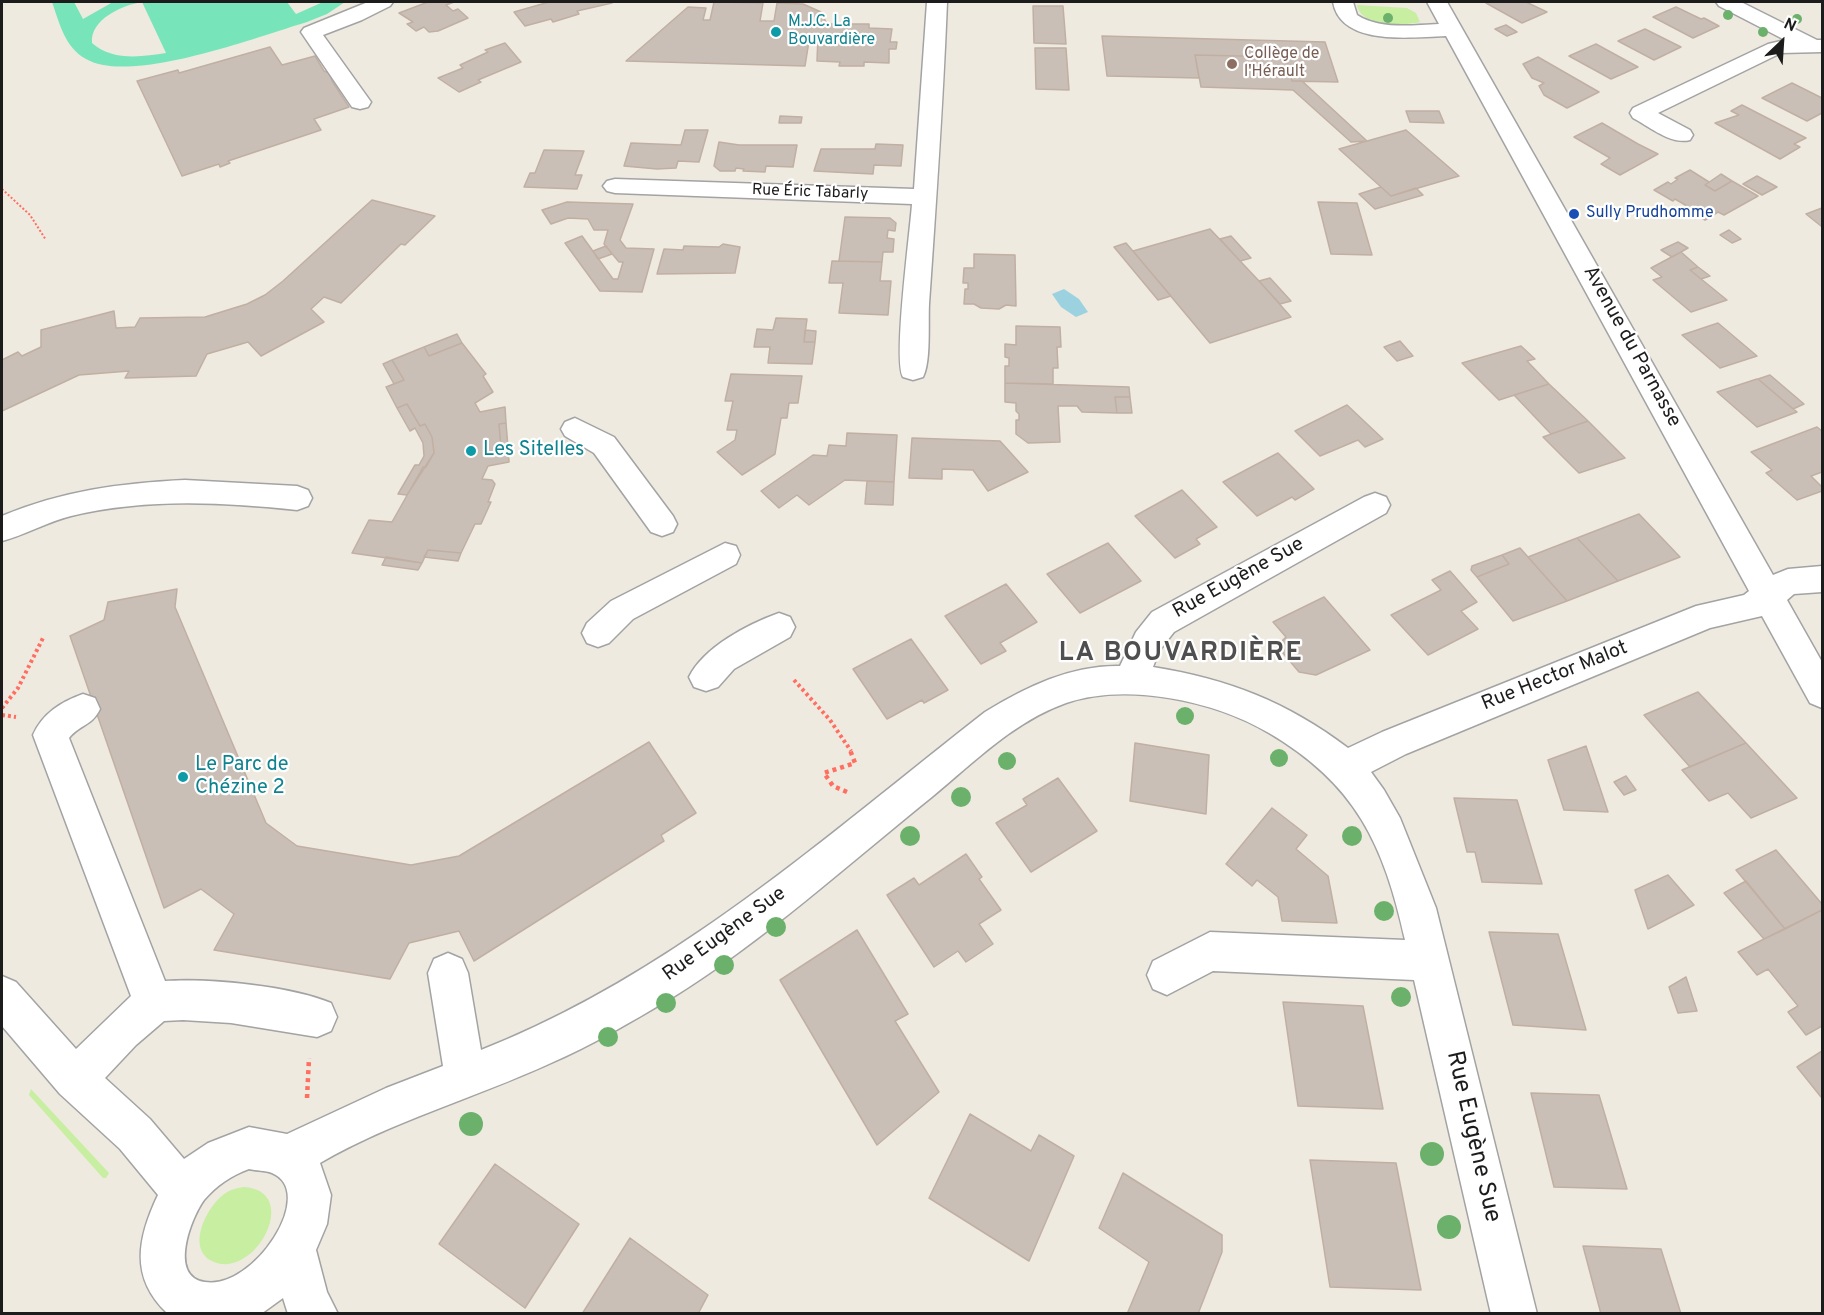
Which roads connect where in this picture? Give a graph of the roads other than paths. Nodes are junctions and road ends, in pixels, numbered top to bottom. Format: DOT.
graph roads {
  1 [pos="383,2"];
  2 [pos="937,2"];
  3 [pos="1343,2"];
  4 [pos="1437,2"];
  5 [pos="1726,2"];
  6 [pos="1452,30"];
  7 [pos="1816,45"];
  8 [pos="360,102"];
  9 [pos="1682,135"];
  10 [pos="615,186"];
  11 [pos="696,189"];
  12 [pos="925,196"];
  13 [pos="688,212"];
  14 [pos="913,370"];
  15 [pos="575,429"];
  16 [pos="297,498"];
  17 [pos="1375,505"];
  18 [pos="662,524"];
  19 [pos="2,529"];
  20 [pos="725,555"];
  21 [pos="1822,579"];
  22 [pos="1768,595"];
  23 [pos="779,627"];
  24 [pos="598,633"];
  25 [pos="706,677"];
  26 [pos="1133,680"];
  27 [pos="1822,693"];
  28 [pos="83,709"];
  29 [pos="1346,769"];
  30 [pos="1431,961"];
  31 [pos="448,973"];
  32 [pos="1167,975"];
  33 [pos="2,996"];
  34 [pos="154,1003"];
  35 [pos="316,1017"];
  36 [pos="465,1077"];
  37 [pos="75,1079"];
  38 [pos="290,1157"];
  39 [pos="188,1186"];
  40 [pos="294,1252"];
  41 [pos="315,1314"];
  42 [pos="1514,1314"];
  1 -- 8 [label="street"];
  2 -- 12 [label="street"];
  3 -- 6 [label="street"];
  4 -- 6 [label="street, Avenue du Parnasse"];
  5 -- 7 [label="street"];
  6 -- 22 [label="street, Avenue du Parnasse"];
  7 -- 9 [label="street"];
  10 -- 11 [label="street, Rue Éric Tabarly"];
  11 -- 12 [label="street, Rue Éric Tabarly"];
  11 -- 13 [label="street"];
  12 -- 14 [label="street"];
  15 -- 18 [label="street"];
  16 -- 19 [label="street"];
  17 -- 26 [label="street, Rue Eugène Sue"];
  20 -- 24 [label="street"];
  21 -- 22 [label="street, Rue Hector Malot"];
  22 -- 27 [label="street, Avenue du Parnasse"];
  22 -- 29 [label="street, Rue Hector Malot"];
  23 -- 25 [label="street"];
  26 -- 29 [label="street, Rue Eugène Sue"];
  26 -- 36 [label="street, Rue Eugène Sue"];
  28 -- 34 [label="street"];
  29 -- 30 [label="street, Rue Eugène Sue"];
  30 -- 32 [label="street"];
  30 -- 42 [label="street, Rue Eugène Sue"];
  31 -- 36 [label="street"];
  33 -- 37 [label="street"];
  34 -- 35 [label="street"];
  34 -- 37 [label="street"];
  36 -- 38 [label="street, Rue Eugène Sue"];
  37 -- 39 [label="street"];
  38 -- 39 [label="street"];
  38 -- 40 [label="street"];
  39 -- 40 [label="street"];
  40 -- 41 [label="street"];
}
